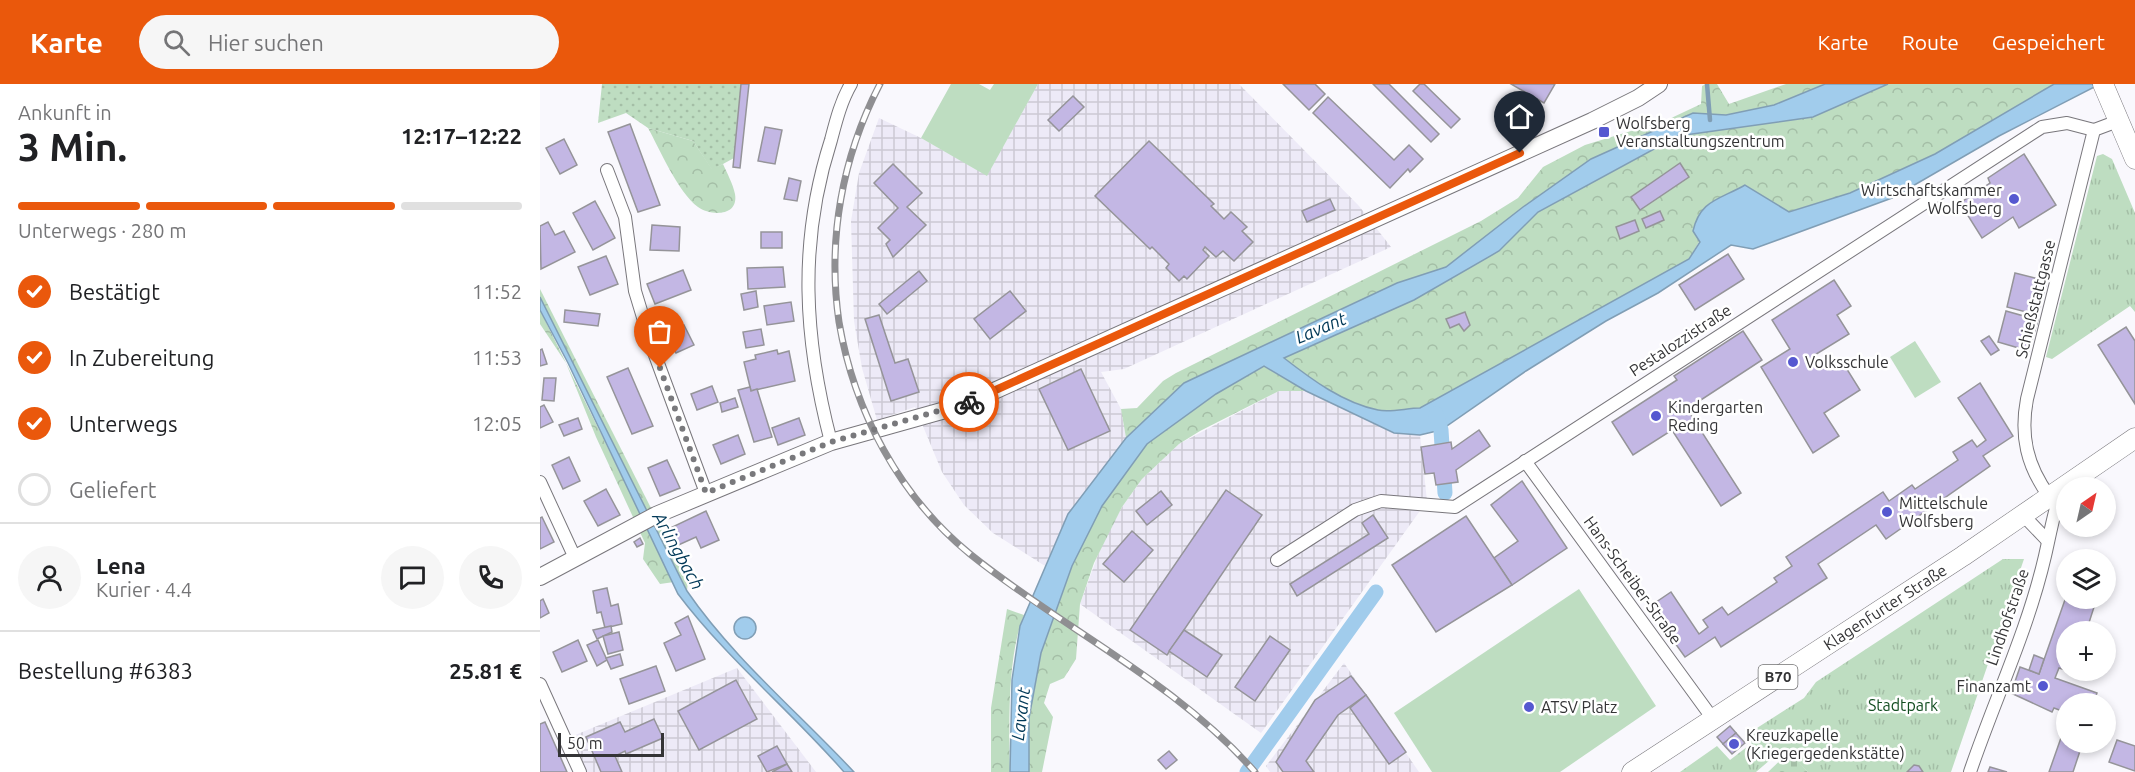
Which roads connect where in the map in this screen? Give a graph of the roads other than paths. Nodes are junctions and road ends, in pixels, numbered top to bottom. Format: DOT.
graph roads {
  1 [pos="850,84"];
  2 [pos="1659,84"];
  3 [pos="2106,91"];
  4 [pos="2118,121"];
  5 [pos="2094,130"];
  6 [pos="2135,159"];
  7 [pos="607,170"];
  8 [pos="2135,438"];
  9 [pos="831,442"];
  10 [pos="1525,461"];
  11 [pos="540,482"];
  12 [pos="706,493"];
  13 [pos="2055,493"];
  14 [pos="2023,515"];
  15 [pos="2046,539"];
  16 [pos="575,558"];
  17 [pos="1277,560"];
  18 [pos="540,577"];
  19 [pos="540,684"];
  20 [pos="1713,719"];
  21 [pos="580,772"];
  22 [pos="1632,772"];
  23 [pos="1970,772"];
  1 -- 9 [label="street"];
  2 -- 9 [label="main road"];
  3 -- 4 [label="main road"];
  4 -- 5 [label="street"];
  4 -- 6 [label="main road"];
  5 -- 10 [label="street, Pestalozzistraße"];
  5 -- 13 [label="street, Schießstattgasse"];
  7 -- 12 [label="street"];
  8 -- 13 [label="main road, Klagenfurter Straße / B70"];
  9 -- 12 [label="main road"];
  10 -- 17 [label="street, Pestalozzistraße"];
  10 -- 20 [label="street, Hans-Scheiber-Straße"];
  11 -- 16 [label="street"];
  12 -- 16 [label="main road"];
  13 -- 14 [label="main road, Klagenfurter Straße / B70"];
  13 -- 15 [label="street, Lindhofstraße"];
  14 -- 15 [label="street"];
  14 -- 20 [label="main road, Klagenfurter Straße / B70"];
  15 -- 23 [label="street, Lindhofstraße"];
  16 -- 18 [label="main road"];
  19 -- 21 [label="street"];
  20 -- 22 [label="main road, Klagenfurter Straße / B70"];
}
